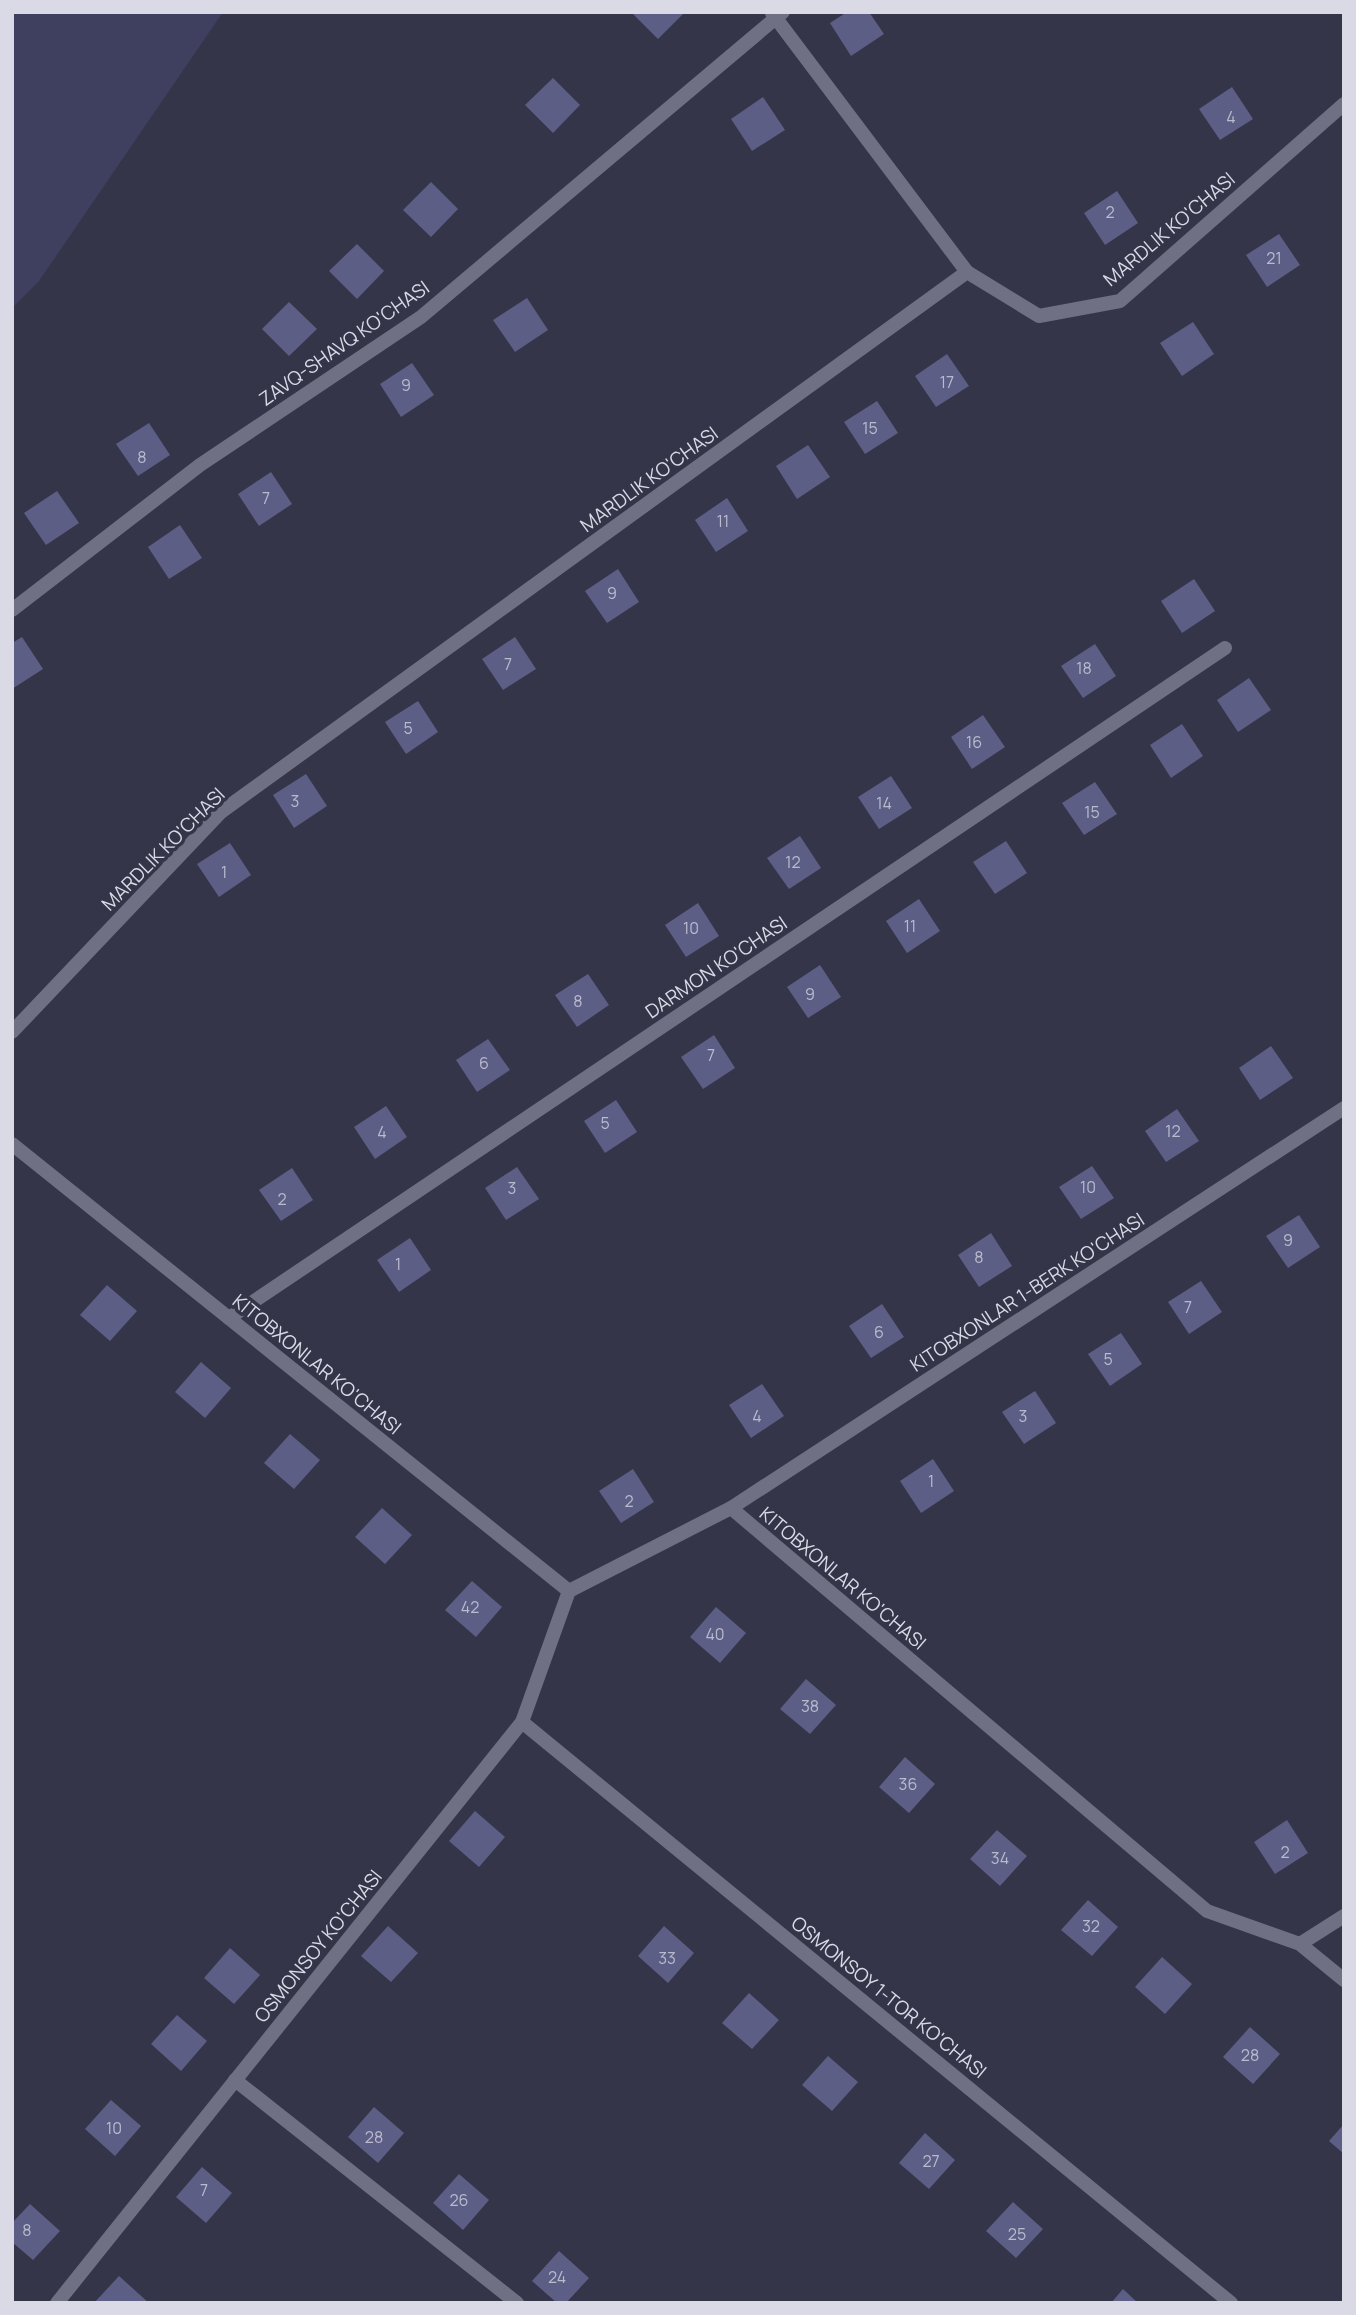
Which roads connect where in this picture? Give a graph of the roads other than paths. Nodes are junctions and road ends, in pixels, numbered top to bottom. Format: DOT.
graph roads {
  1 [pos="776,14"];
  2 [pos="1344,104"];
  3 [pos="967,272"];
  4 [pos="12,610"];
  5 [pos="1225,648"];
  6 [pos="12,1032"];
  7 [pos="1344,1108"];
  8 [pos="12,1144"];
  9 [pos="229,1318"];
  10 [pos="731,1508"];
  11 [pos="569,1591"];
  12 [pos="522,1722"];
  13 [pos="1344,1916"];
  14 [pos="1300,1944"];
  15 [pos="1344,1980"];
  16 [pos="235,2080"];
  17 [pos="57,2303"];
  18 [pos="517,2303"];
  19 [pos="1231,2303"];
  1 -- 3 [label="street"];
  1 -- 4 [label="street, ZAVQ-SHAVQ KO'CHASI"];
  2 -- 3 [label="street, MARDLIK KO'CHASI"];
  3 -- 6 [label="street, MARDLIK KO'CHASI"];
  5 -- 9 [label="street, DARMON KO'CHASI"];
  7 -- 10 [label="street, KITOBXONLAR 1-BERK KO'CHASI"];
  8 -- 9 [label="street, KITOBXONLAR KO'CHASI"];
  9 -- 11 [label="street, KITOBXONLAR KO'CHASI"];
  10 -- 11 [label="street, KITOBXONLAR KO'CHASI"];
  10 -- 14 [label="street, KITOBXONLAR KO'CHASI"];
  11 -- 12 [label="street, OSMONSOY KO'CHASI"];
  12 -- 16 [label="street, OSMONSOY KO'CHASI"];
  12 -- 19 [label="street, OSMONSOY 1-TOR KO'CHASI"];
  13 -- 14 [label="street"];
  14 -- 15 [label="street, KITOBXONLAR KO'CHASI"];
  16 -- 17 [label="street, OSMONSOY KO'CHASI"];
  16 -- 18 [label="street"];
}
